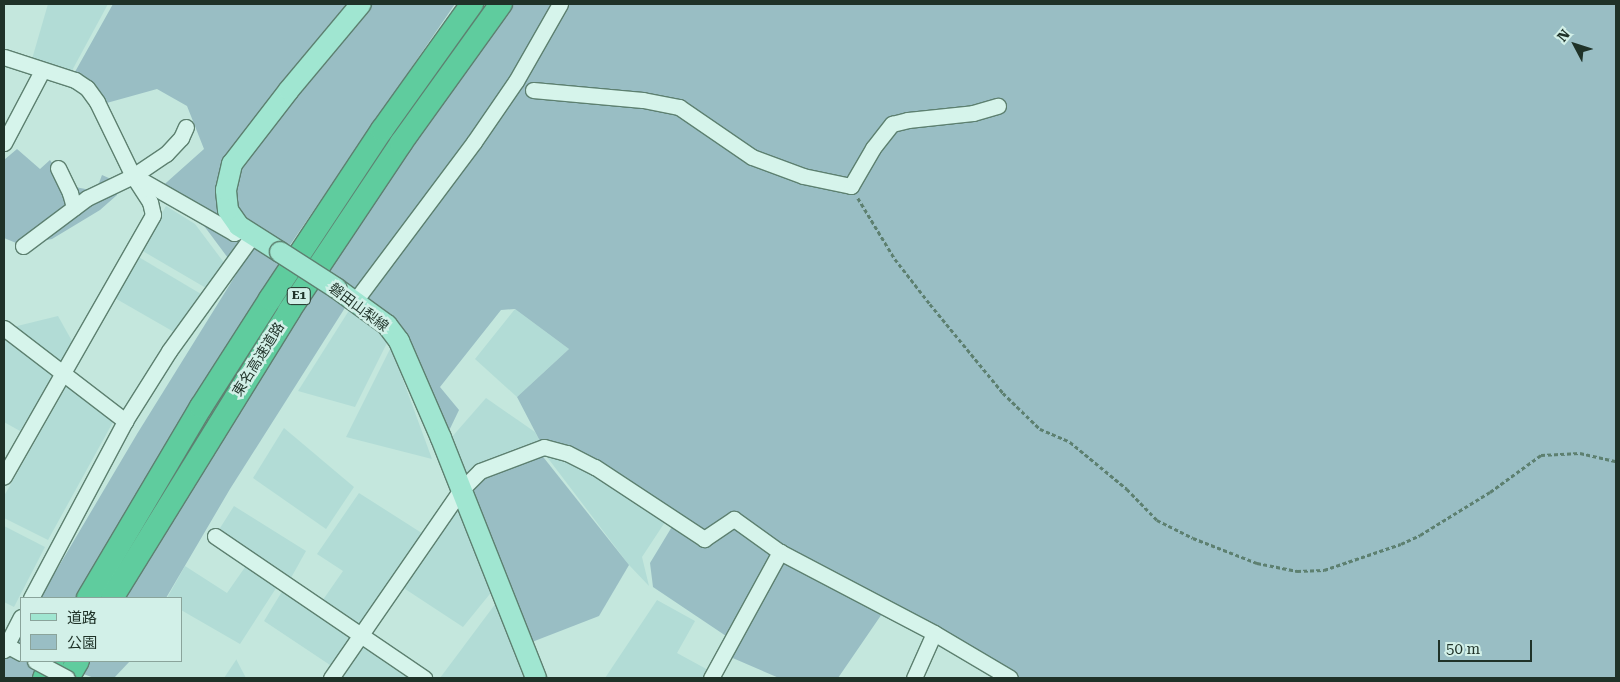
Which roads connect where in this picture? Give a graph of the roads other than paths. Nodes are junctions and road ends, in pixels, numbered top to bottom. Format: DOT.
graph roads {
  1 [pos="361,4"];
  2 [pos="472,4"];
  3 [pos="501,4"];
  4 [pos="560,4"];
  5 [pos="4,57"];
  6 [pos="42,71"];
  7 [pos="533,90"];
  8 [pos="998,106"];
  9 [pos="186,127"];
  10 [pos="4,143"];
  11 [pos="58,168"];
  12 [pos="134,176"];
  13 [pos="74,207"];
  14 [pos="248,232"];
  15 [pos="22,246"];
  16 [pos="355,301"];
  17 [pos="4,328"];
  18 [pos="63,374"];
  19 [pos="125,421"];
  20 [pos="4,476"];
  21 [pos="460,491"];
  22 [pos="215,536"];
  23 [pos="780,552"];
  24 [pos="32,597"];
  25 [pos="89,597"];
  26 [pos="113,597"];
  27 [pos="20,620"];
  28 [pos="934,633"];
  29 [pos="360,636"];
  30 [pos="10,649"];
  31 [pos="37,662"];
  32 [pos="53,662"];
  33 [pos="77,662"];
  34 [pos="44,678"];
  35 [pos="67,678"];
  36 [pos="331,678"];
  37 [pos="424,678"];
  38 [pos="536,678"];
  39 [pos="711,678"];
  40 [pos="914,678"];
  41 [pos="1010,678"];
  1 -- 14 [label="main road, 磐田山梨線"];
  2 -- 25 [label="highway, 東名高速道路 / E1"];
  3 -- 26 [label="highway, 東名高速道路 / E1"];
  4 -- 16 [label="street"];
  5 -- 6 [label="street"];
  6 -- 10 [label="street"];
  6 -- 12 [label="street"];
  7 -- 8 [label="street"];
  9 -- 12 [label="street"];
  11 -- 13 [label="street"];
  12 -- 13 [label="street"];
  12 -- 14 [label="street"];
  12 -- 18 [label="street"];
  13 -- 15 [label="street"];
  14 -- 16 [label="main road, 磐田山梨線, bridge"];
  14 -- 19 [label="street"];
  16 -- 21 [label="main road, 磐田山梨線"];
  17 -- 18 [label="street"];
  18 -- 19 [label="street"];
  18 -- 20 [label="street"];
  19 -- 24 [label="street"];
  21 -- 23 [label="street"];
  21 -- 29 [label="street"];
  21 -- 38 [label="main road, 磐田山梨線"];
  22 -- 29 [label="street"];
  23 -- 28 [label="street"];
  23 -- 39 [label="street"];
  27 -- 30 [label="street"];
  28 -- 40 [label="street"];
  28 -- 41 [label="street"];
  29 -- 36 [label="street"];
  29 -- 37 [label="street"];
  31 -- 35 [label="street, bridge"];
  32 -- 34 [label="highway"];
  33 -- 35 [label="highway"];
}
